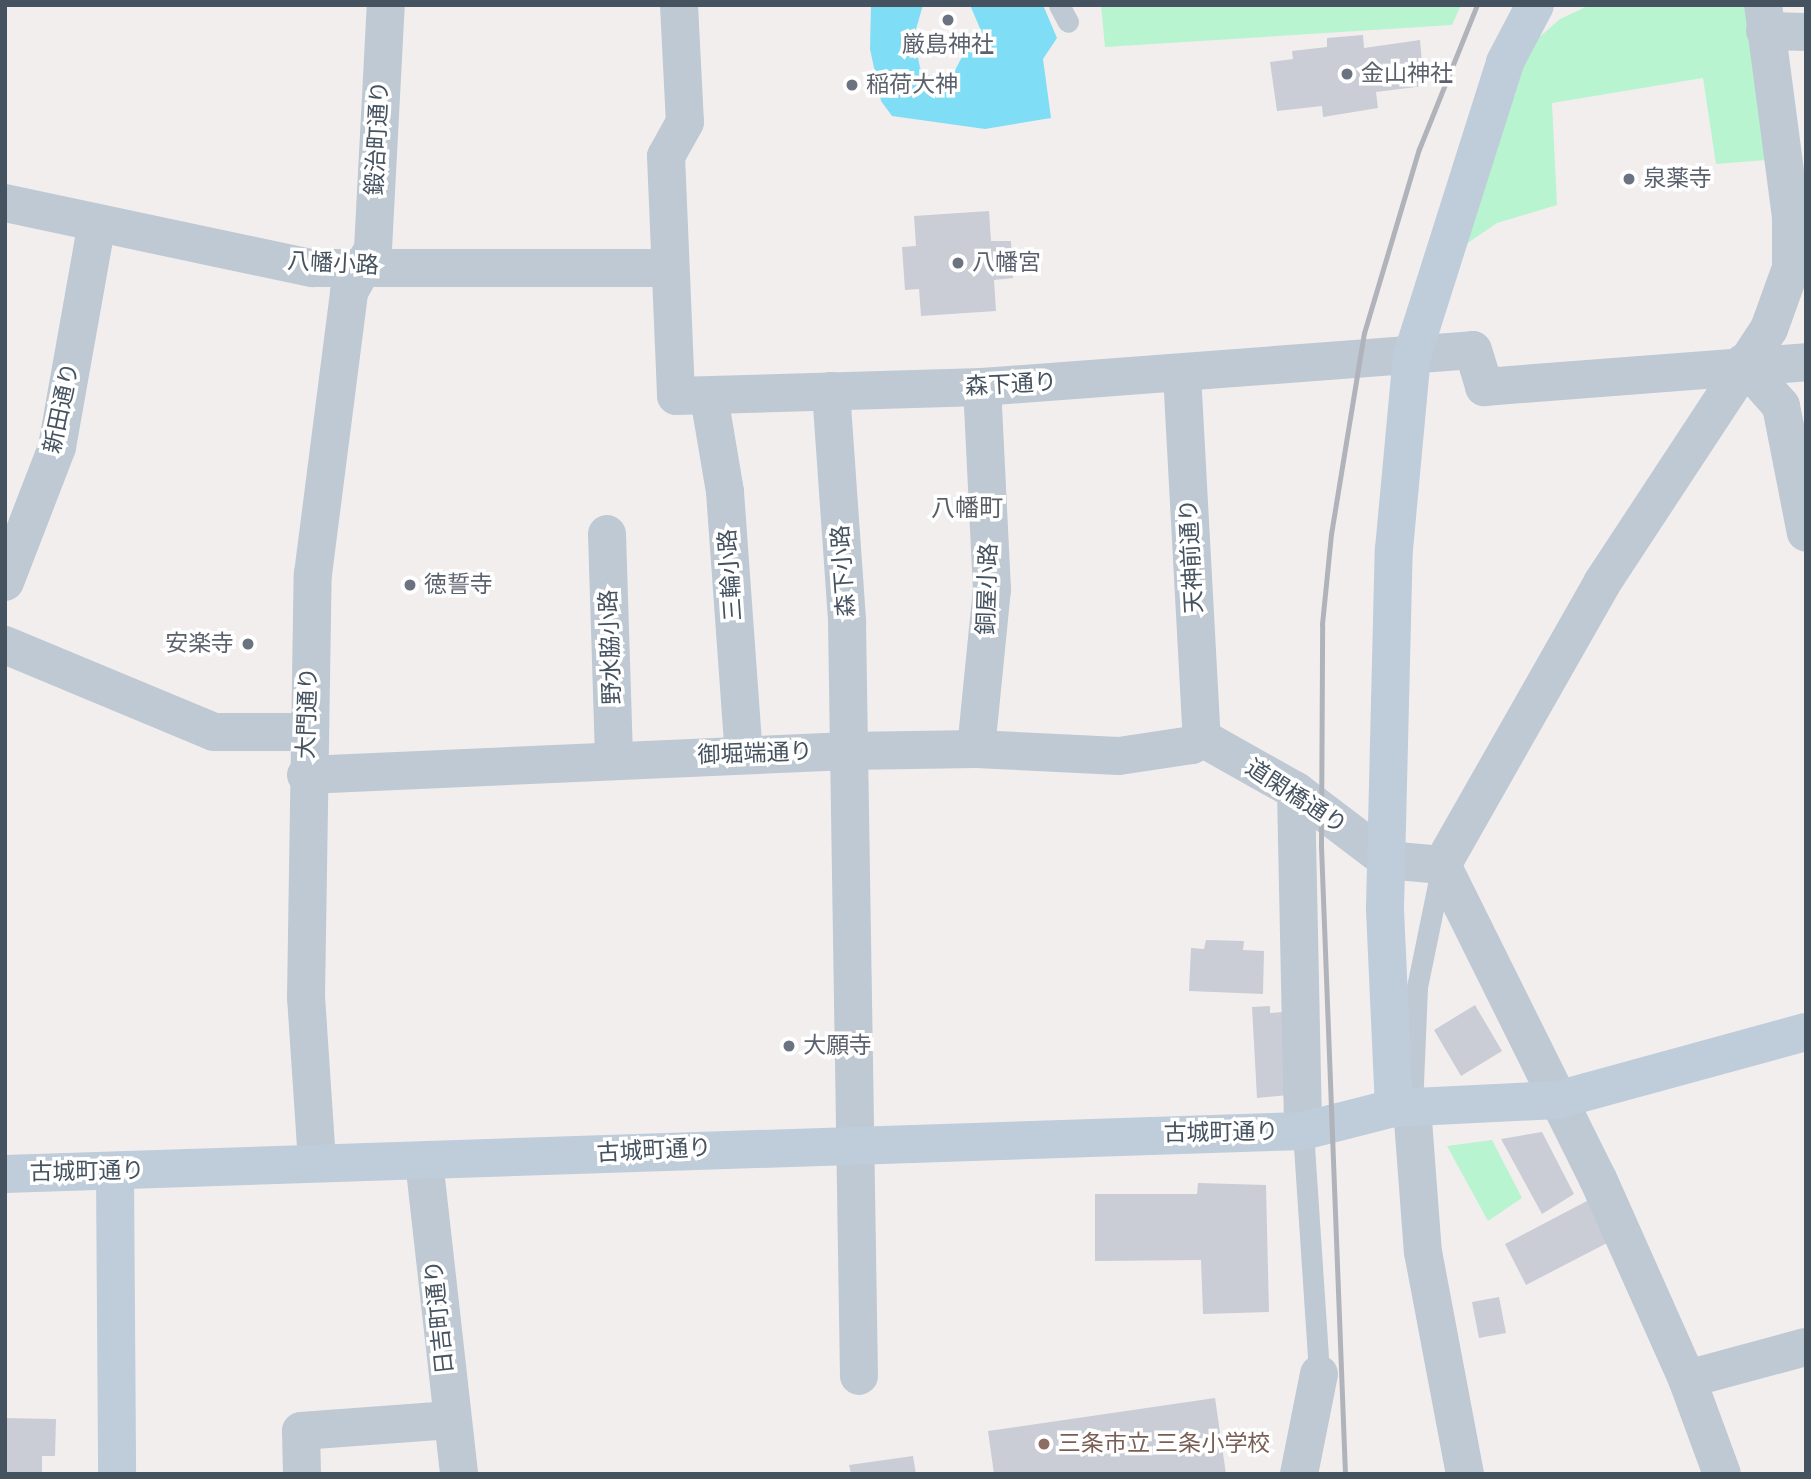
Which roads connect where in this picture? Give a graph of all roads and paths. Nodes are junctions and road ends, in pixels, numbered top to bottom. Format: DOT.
graph roads {
  1 [pos="386,5"];
  2 [pos="679,5"];
  3 [pos="1535,5"];
  4 [pos="1764,18"];
  5 [pos="1806,32"];
  6 [pos="5,204"];
  7 [pos="96,227"];
  8 [pos="360,268"];
  9 [pos="667,268"];
  10 [pos="1412,356"];
  11 [pos="1806,362"];
  12 [pos="1743,363"];
  13 [pos="1182,374"];
  14 [pos="982,387"];
  15 [pos="831,391"];
  16 [pos="709,397"];
  17 [pos="1806,533"];
  18 [pos="607,534"];
  19 [pos="5,582"];
  20 [pos="5,645"];
  21 [pos="306,732"];
  22 [pos="1202,738"];
  23 [pos="976,749"];
  24 [pos="848,751"];
  25 [pos="744,754"];
  26 [pos="614,760"];
  27 [pos="306,775"];
  28 [pos="1296,791"];
  29 [pos="1387,860"];
  30 [pos="1442,865"];
  31 [pos="1806,1032"];
  32 [pos="1557,1100"];
  33 [pos="1403,1107"];
  34 [pos="1303,1131"];
  35 [pos="853,1142"];
  36 [pos="424,1161"];
  37 [pos="317,1162"];
  38 [pos="115,1172"];
  39 [pos="5,1174"];
  40 [pos="1806,1347"];
  41 [pos="1319,1374"];
  42 [pos="859,1376"];
  43 [pos="1687,1379"];
  44 [pos="451,1420"];
  45 [pos="117,1474"];
  46 [pos="302,1474"];
  47 [pos="459,1474"];
  48 [pos="1299,1474"];
  49 [pos="1465,1474"];
  50 [pos="1722,1474"];
  1 -- 8 [label="street, 鍛治町通り"];
  2 -- 9 [label="street"];
  3 -- 10 [label="street"];
  4 -- 5 [label="street"];
  4 -- 12 [label="street"];
  6 -- 7 [label="street, 八幡小路"];
  7 -- 8 [label="street, 八幡小路"];
  7 -- 19 [label="street, 新田通り"];
  8 -- 9 [label="street, 八幡小路"];
  8 -- 21 [label="street, 大門通り"];
  9 -- 16 [label="street, 森下通り"];
  10 -- 12 [label="street, 森下通り"];
  10 -- 13 [label="street, 森下通り"];
  10 -- 29 [label="street"];
  11 -- 12 [label="street"];
  12 -- 17 [label="street"];
  12 -- 30 [label="street"];
  13 -- 14 [label="street, 森下通り"];
  13 -- 22 [label="street, 天神前通り"];
  14 -- 15 [label="street, 森下通り"];
  14 -- 23 [label="street, 銅屋小路"];
  15 -- 16 [label="street, 森下通り"];
  15 -- 24 [label="street, 森下小路"];
  16 -- 25 [label="street, 三輪小路"];
  18 -- 26 [label="street, 野水脇小路"];
  20 -- 21 [label="street"];
  21 -- 27 [label="street, 大門通り"];
  22 -- 23 [label="street, 御堀端通り"];
  22 -- 28 [label="street, 道閑橋通り"];
  23 -- 24 [label="street, 御堀端通り"];
  24 -- 25 [label="street, 御堀端通り"];
  24 -- 35 [label="street, 森下小路"];
  25 -- 26 [label="street, 御堀端通り"];
  26 -- 27 [label="street, 御堀端通り"];
  27 -- 37 [label="street, 大門通り"];
  28 -- 29 [label="street, 道閑橋通り"];
  28 -- 34 [label="street"];
  29 -- 30 [label="street"];
  29 -- 33 [label="street"];
  30 -- 32 [label="street"];
  30 -- 33 [label="lane"];
  31 -- 32 [label="street, 古城町通り"];
  32 -- 33 [label="street, 古城町通り"];
  32 -- 43 [label="street"];
  33 -- 34 [label="street, 古城町通り"];
  33 -- 49 [label="street"];
  34 -- 35 [label="street, 古城町通り"];
  34 -- 41 [label="lane"];
  35 -- 36 [label="street, 古城町通り"];
  35 -- 42 [label="street, 森下小路"];
  36 -- 37 [label="street, 古城町通り"];
  36 -- 44 [label="street, 日吉町通り"];
  37 -- 38 [label="street, 古城町通り"];
  38 -- 39 [label="street, 古城町通り"];
  38 -- 45 [label="street"];
  40 -- 43 [label="street"];
  41 -- 48 [label="street"];
  43 -- 50 [label="street"];
  44 -- 46 [label="street"];
  44 -- 47 [label="street, 日吉町通り"];
}
